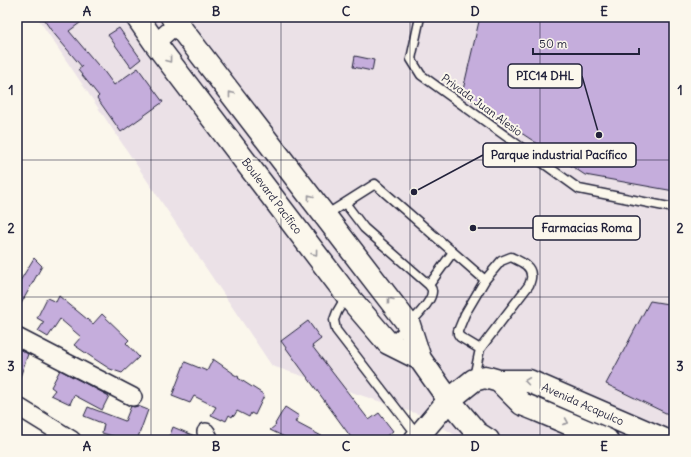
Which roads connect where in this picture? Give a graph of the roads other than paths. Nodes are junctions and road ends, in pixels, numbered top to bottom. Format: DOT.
graph roads {
  1 [pos="137,17"];
  2 [pos="420,17"];
  3 [pos="177,19"];
  4 [pos="156,43"];
  5 [pos="345,203"];
  6 [pos="674,208"];
  7 [pos="325,216"];
  8 [pos="453,252"];
  9 [pos="485,280"];
  10 [pos="429,285"];
  11 [pos="347,295"];
  12 [pos="409,325"];
  13 [pos="17,337"];
  14 [pos="388,343"];
  15 [pos="480,349"];
  16 [pos="420,359"];
  17 [pos="474,380"];
  18 [pos="499,381"];
  19 [pos="133,397"];
  20 [pos="449,400"];
  21 [pos="17,406"];
  22 [pos="417,438"];
  23 [pos="72,440"];
  24 [pos="488,440"];
  25 [pos="607,440"];
  26 [pos="665,440"];
  1 -- 4 [label="main road, Boulevard Pacífico"];
  2 -- 6 [label="lane, Privada Juan Alesio"];
  3 -- 4 [label="street"];
  7 -- 3 [label="main road, Boulevard Pacífico, one-way"];
  4 -- 11 [label="main road, Boulevard Pacífico, one-way"];
  5 -- 7 [label="lane"];
  5 -- 8 [label="lane"];
  5 -- 10 [label="lane"];
  12 -- 7 [label="main road, Boulevard Pacífico, one-way"];
  8 -- 9 [label="lane"];
  8 -- 10 [label="lane"];
  9 -- 15 [label="lane"];
  9 -- 15 [label="lane"];
  10 -- 12 [label="lane"];
  11 -- 14 [label="main road, Boulevard Pacífico"];
  11 -- 22 [label="lane"];
  12 -- 14 [label="lane"];
  12 -- 16 [label="main road, Boulevard Pacífico"];
  13 -- 19 [label="street"];
  14 -- 16 [label="main road, Boulevard Pacífico"];
  15 -- 17 [label="lane"];
  16 -- 20 [label="main road, Boulevard Pacífico"];
  17 -- 18 [label="main road, Avenida Acapulco"];
  17 -- 20 [label="main road"];
  18 -- 25 [label="main road, Avenida Acapulco, one-way"];
  26 -- 18 [label="main road, Avenida Acapulco, one-way"];
  20 -- 22 [label="main road"];
  20 -- 24 [label="main road, Boulevard Pacífico"];
  21 -- 23 [label="street"];
}
